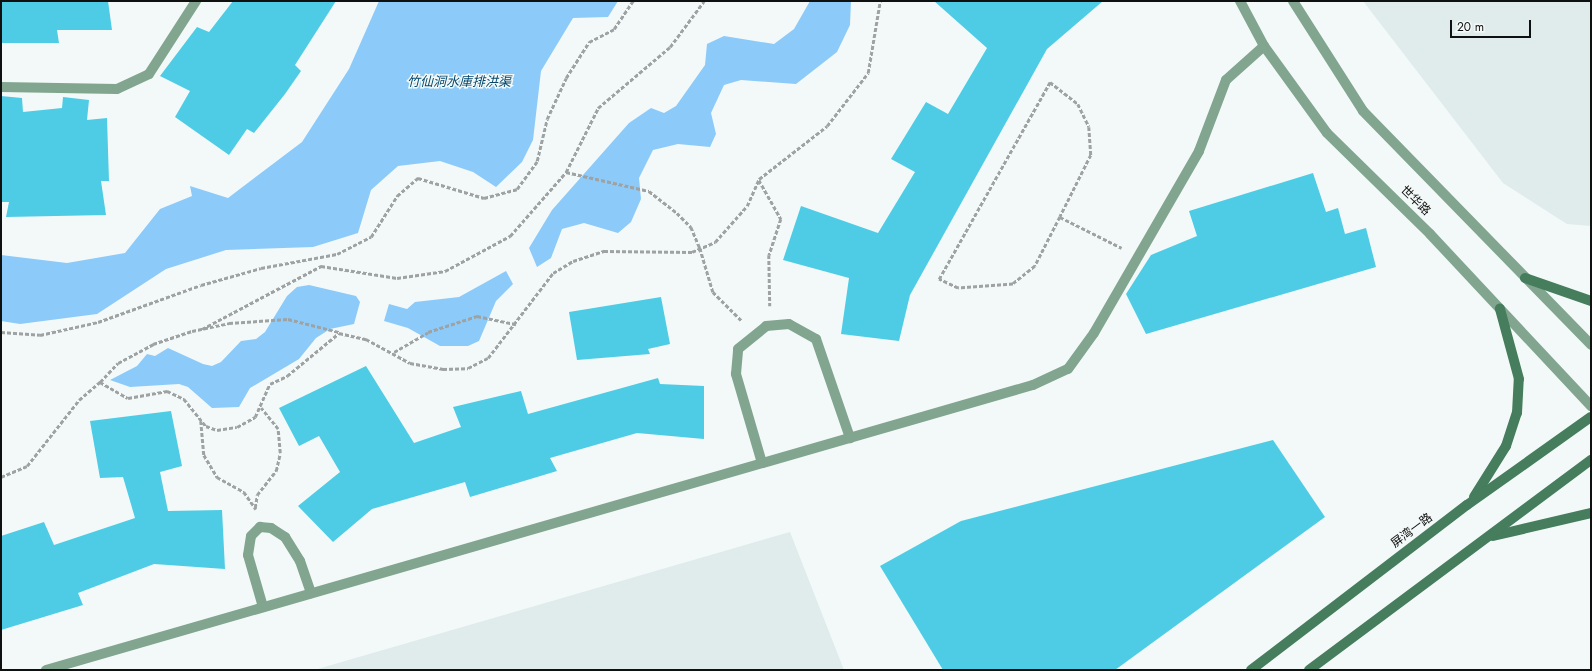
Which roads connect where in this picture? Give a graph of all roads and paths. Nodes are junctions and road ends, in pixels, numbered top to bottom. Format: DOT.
graph roads {
  1 [pos="196,1"];
  2 [pos="633,1"];
  3 [pos="704,1"];
  4 [pos="880,1"];
  5 [pos="1240,1"];
  6 [pos="1293,1"];
  7 [pos="1264,46"];
  8 [pos="1,87"];
  9 [pos="566,172"];
  10 [pos="759,180"];
  11 [pos="1060,217"];
  12 [pos="700,248"];
  13 [pos="1138,257"];
  14 [pos="1525,278"];
  15 [pos="1591,301"];
  16 [pos="1500,309"];
  17 [pos="516,324"];
  18 [pos="766,326"];
  19 [pos="202,329"];
  20 [pos="1,332"];
  21 [pos="339,333"];
  22 [pos="752,334"];
  23 [pos="1591,345"];
  24 [pos="394,352"];
  25 [pos="100,382"];
  26 [pos="1591,406"];
  27 [pos="260,408"];
  28 [pos="1591,417"];
  29 [pos="201,420"];
  30 [pos="850,438"];
  31 [pos="1591,460"];
  32 [pos="762,463"];
  33 [pos="1,477"];
  34 [pos="1467,505"];
  35 [pos="255,508"];
  36 [pos="1591,513"];
  37 [pos="260,527"];
  38 [pos="1487,538"];
  39 [pos="311,593"];
  40 [pos="263,607"];
  41 [pos="46,670"];
  42 [pos="1251,670"];
  43 [pos="1309,670"];
  1 -- 8 [label="street"];
  2 -- 20 [label="path"];
  3 -- 9 [label="path"];
  4 -- 10 [label="path"];
  5 -- 7 [label="street, 世华路"];
  6 -- 14 [label="street, 世华路"];
  7 -- 13 [label="street"];
  7 -- 16 [label="street, 世华路"];
  9 -- 12 [label="path"];
  9 -- 19 [label="path"];
  10 -- 12 [label="path"];
  10 -- 18 [label="path"];
  11 -- 11 [label="path"];
  11 -- 13 [label="path"];
  12 -- 17 [label="path"];
  12 -- 22 [label="path"];
  13 -- 30 [label="street"];
  14 -- 15 [label="main road"];
  14 -- 23 [label="street, 世华路"];
  16 -- 26 [label="street, 世华路"];
  16 -- 34 [label="main road"];
  17 -- 24 [label="path"];
  17 -- 24 [label="path"];
  18 -- 22 [label="street"];
  18 -- 30 [label="street"];
  19 -- 21 [label="path"];
  19 -- 25 [label="path"];
  21 -- 24 [label="path"];
  21 -- 27 [label="path"];
  22 -- 32 [label="street"];
  25 -- 29 [label="path"];
  25 -- 33 [label="path"];
  27 -- 29 [label="path"];
  27 -- 35 [label="path"];
  28 -- 34 [label="main road, 屏湾一路"];
  29 -- 35 [label="path"];
  30 -- 32 [label="street"];
  31 -- 38 [label="main road"];
  32 -- 39 [label="street"];
  34 -- 42 [label="main road, 屏湾一路"];
  35 -- 37 [label="path"];
  36 -- 38 [label="main road"];
  37 -- 39 [label="street"];
  37 -- 40 [label="street"];
  38 -- 43 [label="main road"];
  39 -- 40 [label="street"];
  40 -- 41 [label="street"];
}
